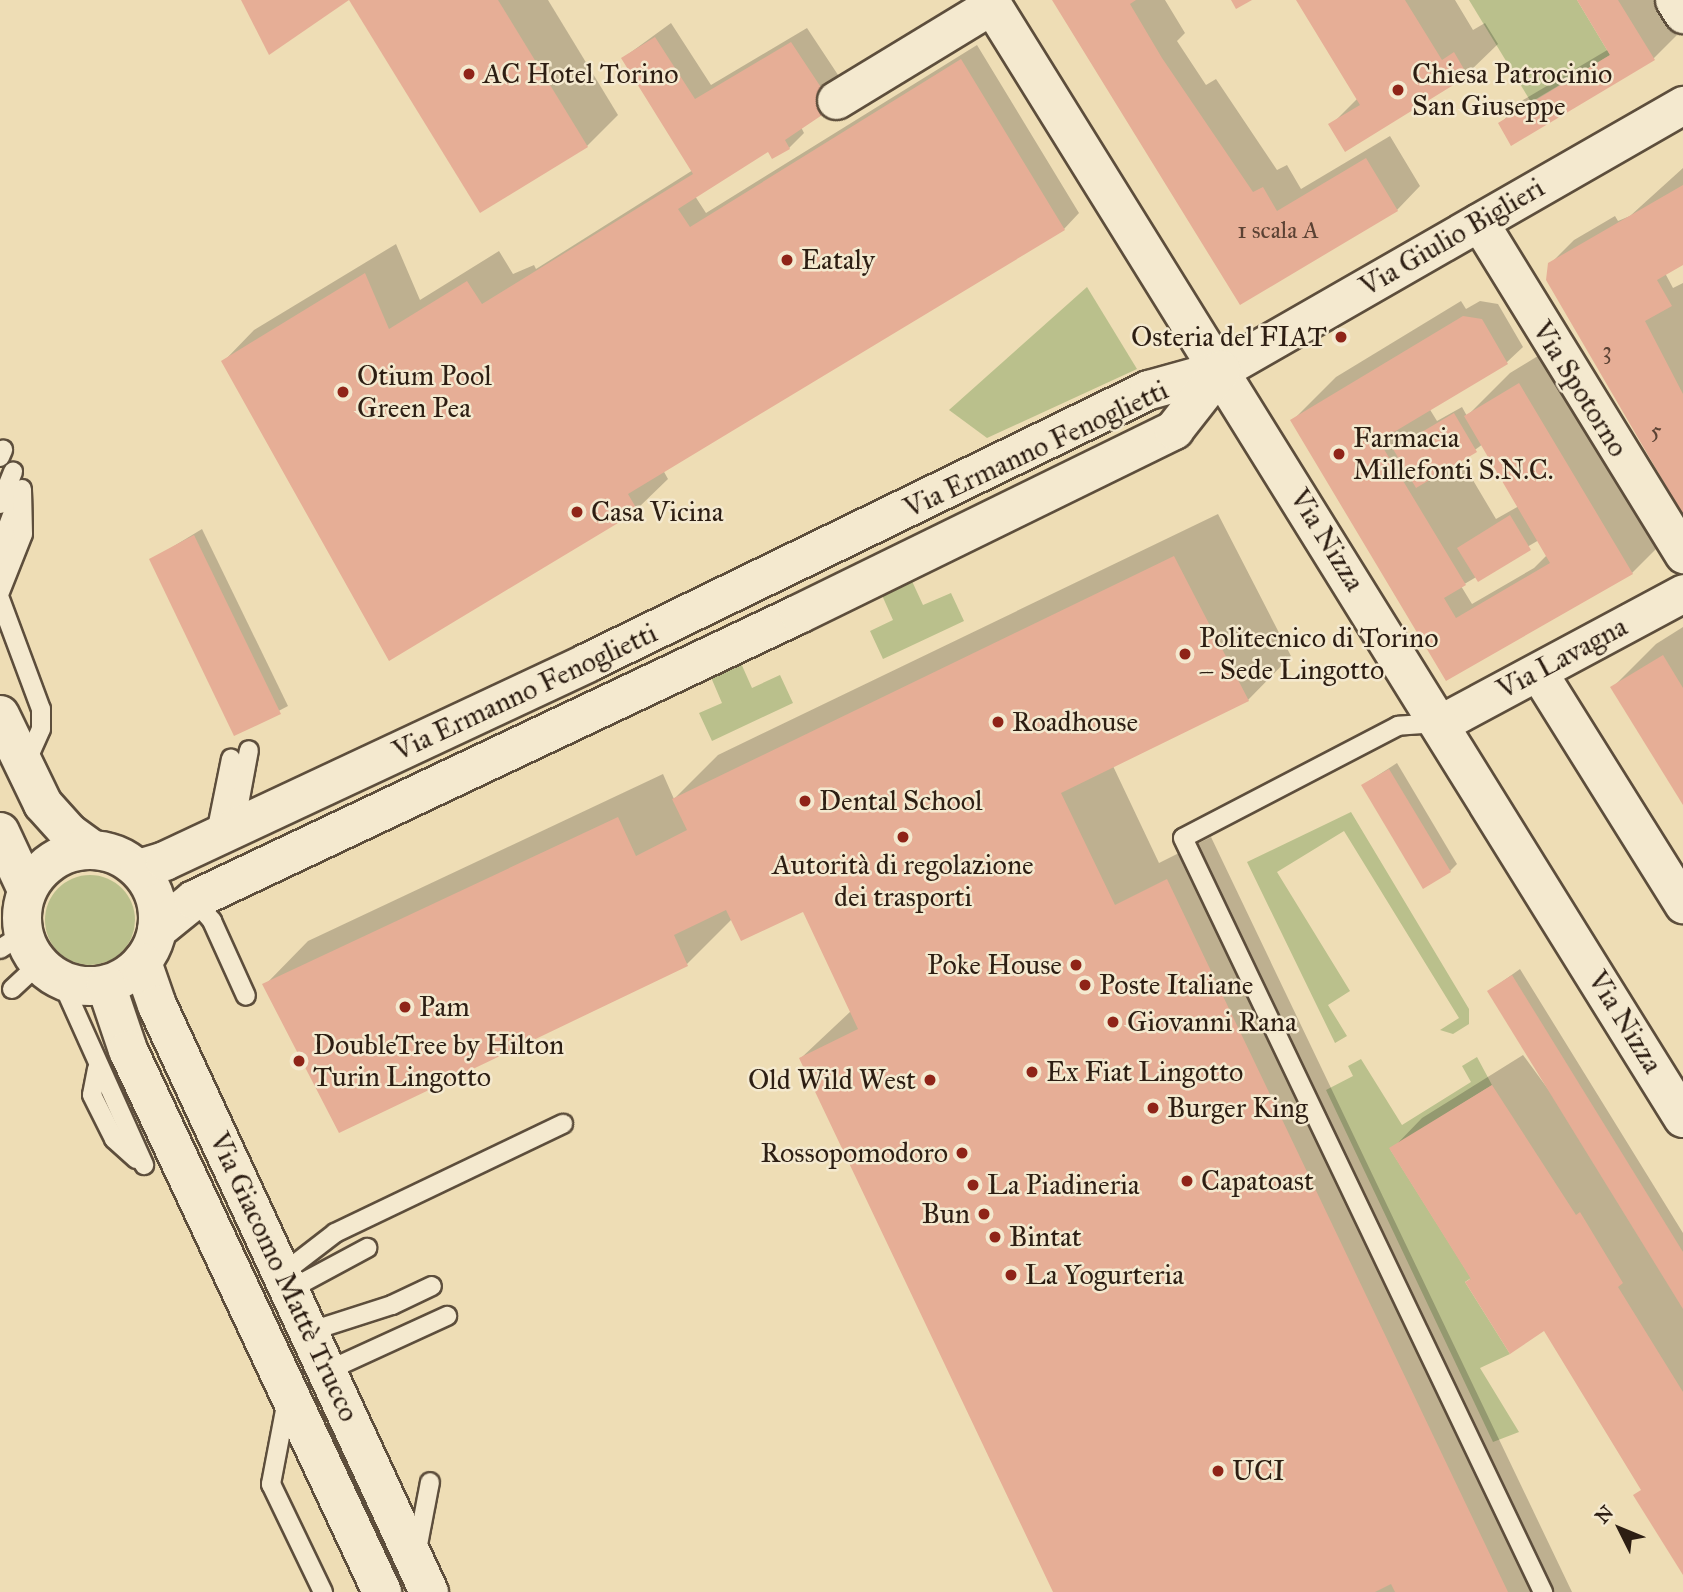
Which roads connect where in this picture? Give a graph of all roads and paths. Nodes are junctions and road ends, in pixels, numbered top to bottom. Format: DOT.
graph roads {
  1 [pos="1674,0"];
  2 [pos="991,2"];
  3 [pos="1683,14"];
  4 [pos="836,100"];
  5 [pos="1683,105"];
  6 [pos="1479,222"];
  7 [pos="1221,370"];
  8 [pos="13,472"];
  9 [pos="0,504"];
  10 [pos="1683,554"];
  11 [pos="0,575"];
  12 [pos="0,592"];
  13 [pos="1683,593"];
  14 [pos="0,599"];
  15 [pos="1538,672"];
  16 [pos="0,715"];
  17 [pos="1441,723"];
  18 [pos="249,750"];
  19 [pos="231,759"];
  20 [pos="23,768"];
  21 [pos="0,832"];
  22 [pos="225,833"];
  23 [pos="91,849"];
  24 [pos="139,869"];
  25 [pos="27,890"];
  26 [pos="194,900"];
  27 [pos="1683,904"];
  28 [pos="150,946"];
  29 [pos="27,963"];
  30 [pos="106,985"];
  31 [pos="246,996"];
  32 [pos="1683,1118"];
  33 [pos="563,1124"];
  34 [pos="144,1166"];
  35 [pos="367,1248"];
  36 [pos="285,1282"];
  37 [pos="432,1286"];
  38 [pos="447,1316"];
  39 [pos="311,1331"];
  40 [pos="329,1370"];
  41 [pos="289,1386"];
  42 [pos="430,1482"];
  43 [pos="422,1576"];
  44 [pos="323,1592"];
  45 [pos="382,1592"];
  46 [pos="1543,1592"];
  1 -- 3 [label="street"];
  2 -- 4 [label="street"];
  2 -- 7 [label="street, Via Nizza"];
  5 -- 6 [label="street, Via Giulio Biglieri"];
  6 -- 7 [label="street, Via Giulio Biglieri"];
  6 -- 10 [label="street, Via Spotorno"];
  7 -- 17 [label="street, Via Nizza"];
  7 -- 22 [label="street, Via Ermanno Fenoglietti"];
  7 -- 26 [label="street, Via Ermanno Fenoglietti"];
  8 -- 9 [label="lane"];
  11 -- 12 [label="lane"];
  13 -- 15 [label="street, Via Lavagna"];
  14 -- 20 [label="lane"];
  15 -- 17 [label="street, Via Lavagna"];
  15 -- 27 [label="street"];
  16 -- 20 [label="street"];
  17 -- 32 [label="street, Via Nizza"];
  17 -- 46 [label="lane"];
  18 -- 22 [label="lane"];
  19 -- 22 [label="lane"];
  20 -- 23 [label="street"];
  21 -- 25 [label="street"];
  22 -- 24 [label="street, Via Ermanno Fenoglietti"];
  23 -- 24 [label="street"];
  23 -- 25 [label="street"];
  24 -- 28 [label="street"];
  25 -- 29 [label="street"];
  26 -- 28 [label="street, Via Ermanno Fenoglietti"];
  26 -- 31 [label="lane"];
  28 -- 30 [label="street"];
  28 -- 36 [label="street, Via Giacomo Mattè Trucco"];
  29 -- 30 [label="street"];
  29 -- 34 [label="lane"];
  30 -- 41 [label="street, Via Giacomo Mattè Trucco"];
  33 -- 36 [label="lane"];
  35 -- 36 [label="lane"];
  36 -- 39 [label="street, Via Giacomo Mattè Trucco"];
  37 -- 39 [label="lane"];
  38 -- 40 [label="lane"];
  39 -- 40 [label="street, Via Giacomo Mattè Trucco"];
  40 -- 43 [label="street, Via Giacomo Mattè Trucco"];
  41 -- 44 [label="lane"];
  41 -- 45 [label="street, Via Giacomo Mattè Trucco"];
  42 -- 43 [label="lane"];
}
